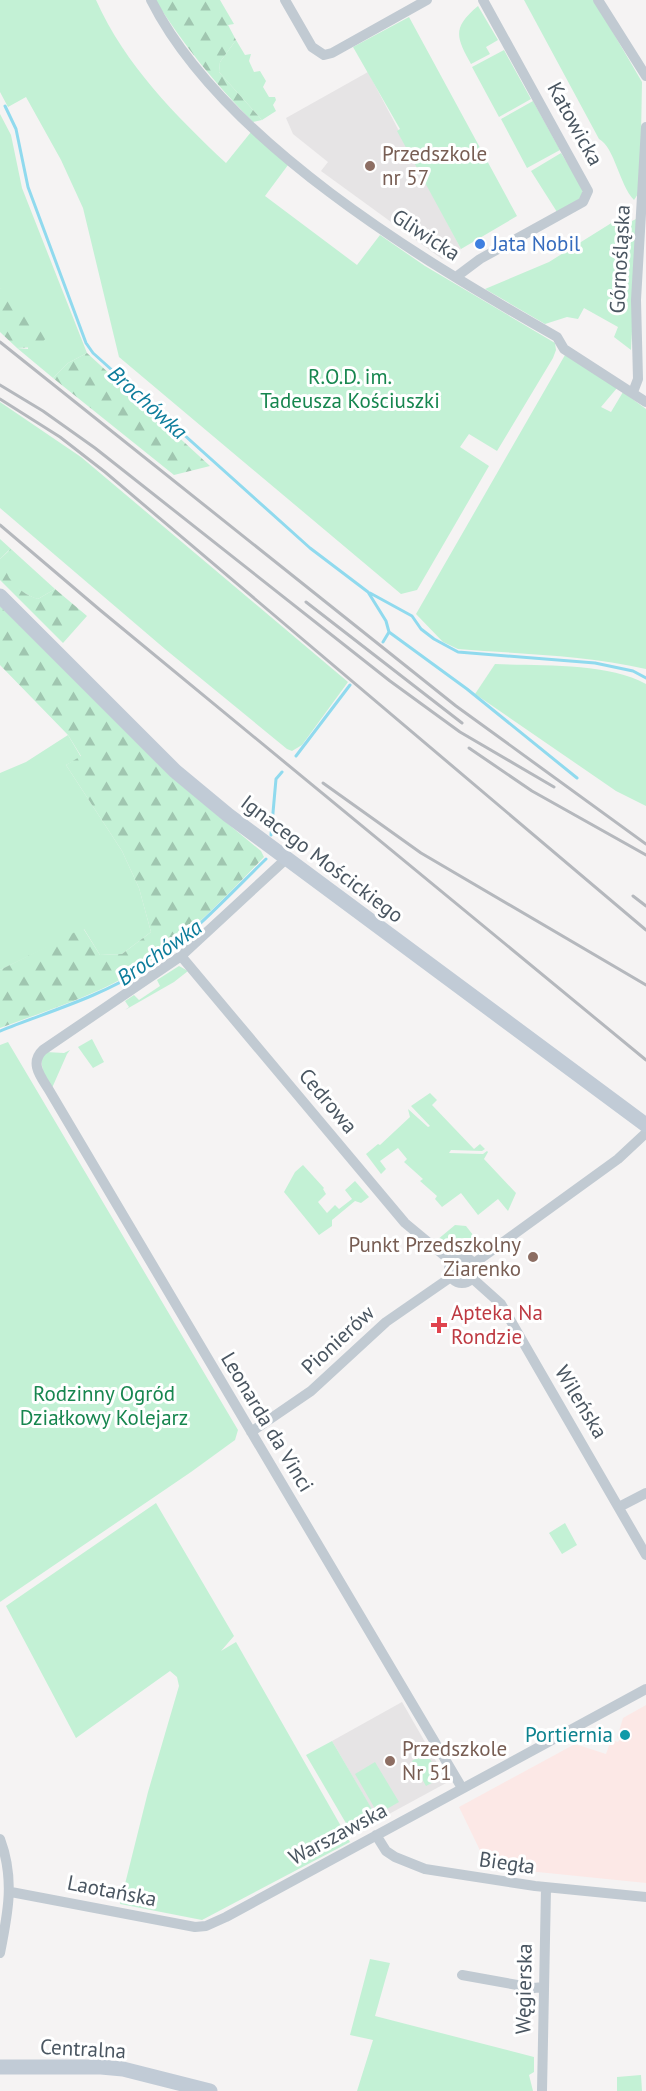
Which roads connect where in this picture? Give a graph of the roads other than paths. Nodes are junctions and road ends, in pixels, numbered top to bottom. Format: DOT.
graph roads {
  1 [pos="151,0"];
  2 [pos="285,0"];
  3 [pos="426,0"];
  4 [pos="483,0"];
  5 [pos="598,0"];
  6 [pos="646,76"];
  7 [pos="646,127"];
  8 [pos="456,277"];
  9 [pos="633,392"];
  10 [pos="646,402"];
  11 [pos="0,596"];
  12 [pos="286,859"];
  13 [pos="181,956"];
  14 [pos="646,1125"];
  15 [pos="646,1133"];
  16 [pos="452,1262"];
  17 [pos="473,1264"];
  18 [pos="451,1276"];
  19 [pos="472,1278"];
  20 [pos="250,1432"];
  21 [pos="646,1493"];
  22 [pos="620,1507"];
  23 [pos="646,1555"];
  24 [pos="646,1689"];
  25 [pos="462,1788"];
  26 [pos="376,1835"];
  27 [pos="0,1839"];
  28 [pos="546,1888"];
  29 [pos="11,1892"];
  30 [pos="646,1897"];
  31 [pos="206,1926"];
  32 [pos="0,1953"];
  33 [pos="462,1975"];
  34 [pos="543,1987"];
  35 [pos="0,2067"];
  36 [pos="167,2085"];
  37 [pos="210,2091"];
  38 [pos="542,2091"];
  1 -- 8 [label="street, Gliwicka"];
  2 -- 3 [label="street"];
  4 -- 8 [label="street, Katowicka"];
  5 -- 6 [label="street"];
  7 -- 9 [label="street, Górnośląska"];
  8 -- 9 [label="street, Gliwicka"];
  9 -- 10 [label="street, Gliwicka"];
  11 -- 12 [label="street, Ignacego Mościckiego"];
  12 -- 13 [label="street"];
  12 -- 14 [label="street, Ignacego Mościckiego"];
  13 -- 16 [label="street, Cedrowa"];
  13 -- 20 [label="street, Leonarda da Vinci"];
  15 -- 17 [label="street"];
  16 -- 17 [label="street"];
  16 -- 18 [label="street"];
  17 -- 19 [label="street"];
  18 -- 19 [label="street"];
  18 -- 20 [label="street, Pionierów"];
  19 -- 22 [label="street, Wileńska"];
  20 -- 25 [label="street, Leonarda da Vinci"];
  21 -- 22 [label="street"];
  22 -- 23 [label="street, Wileńska"];
  24 -- 25 [label="street, Warszawska"];
  25 -- 26 [label="street, Warszawska"];
  26 -- 28 [label="street, Biegła"];
  26 -- 31 [label="street, Warszawska"];
  27 -- 29 [label="street"];
  28 -- 30 [label="street, Biegła"];
  28 -- 34 [label="street, Węgierska"];
  29 -- 31 [label="street, Laotańska"];
  29 -- 32 [label="street"];
  33 -- 34 [label="street"];
  34 -- 38 [label="street, Węgierska"];
  35 -- 36 [label="street, Centralna"];
  36 -- 37 [label="street, Centralna"];
}
